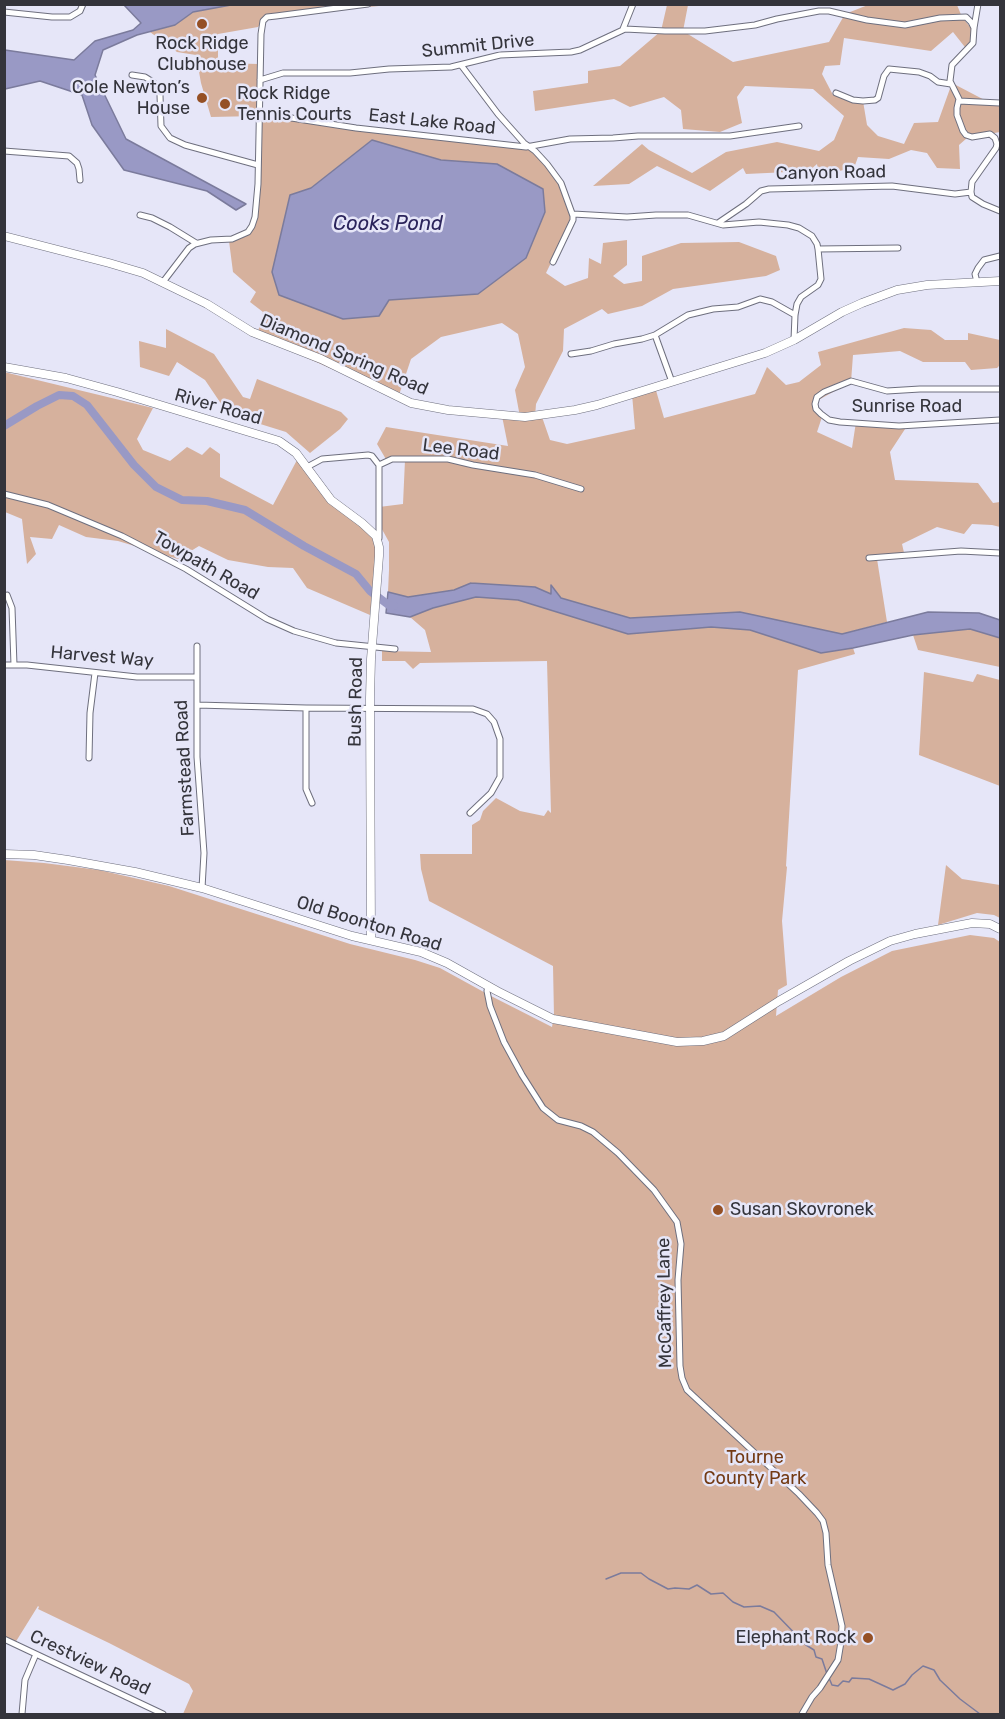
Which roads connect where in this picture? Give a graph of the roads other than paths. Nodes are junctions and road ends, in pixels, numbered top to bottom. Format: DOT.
graph roads {
  1 [pos="83,4"];
  2 [pos="368,4"];
  3 [pos="633,4"];
  4 [pos="978,4"];
  5 [pos="4,12"];
  6 [pos="974,28"];
  7 [pos="623,29"];
  8 [pos="461,65"];
  9 [pos="132,75"];
  10 [pos="260,80"];
  11 [pos="951,84"];
  12 [pos="836,93"];
  13 [pos="959,101"];
  14 [pos="1000,103"];
  15 [pos="260,115"];
  16 [pos="799,126"];
  17 [pos="529,147"];
  18 [pos="4,151"];
  19 [pos="258,165"];
  20 [pos="80,180"];
  21 [pos="971,193"];
  22 [pos="1000,211"];
  23 [pos="140,214"];
  24 [pos="573,214"];
  25 [pos="718,223"];
  26 [pos="4,236"];
  27 [pos="196,243"];
  28 [pos="898,248"];
  29 [pos="818,249"];
  30 [pos="1000,256"];
  31 [pos="553,262"];
  32 [pos="1000,281"];
  33 [pos="163,282"];
  34 [pos="977,282"];
  35 [pos="795,315"];
  36 [pos="655,335"];
  37 [pos="794,340"];
  38 [pos="571,354"];
  39 [pos="4,367"];
  40 [pos="672,382"];
  41 [pos="1000,389"];
  42 [pos="1000,420"];
  43 [pos="379,465"];
  44 [pos="307,467"];
  45 [pos="581,489"];
  46 [pos="4,494"];
  47 [pos="379,547"];
  48 [pos="1000,552"];
  49 [pos="869,558"];
  50 [pos="7,596"];
  51 [pos="197,646"];
  52 [pos="372,647"];
  53 [pos="395,649"];
  54 [pos="4,665"];
  55 [pos="14,665"];
  56 [pos="95,673"];
  57 [pos="197,677"];
  58 [pos="196,705"];
  59 [pos="306,708"];
  60 [pos="370,708"];
  61 [pos="88,758"];
  62 [pos="312,803"];
  63 [pos="470,813"];
  64 [pos="4,854"];
  65 [pos="202,888"];
  66 [pos="1000,929"];
  67 [pos="371,940"];
  68 [pos="488,986"];
  69 [pos="497,991"];
  70 [pos="490,1006"];
  71 [pos="4,1639"];
  72 [pos="36,1654"];
  73 [pos="22,1714"];
  74 [pos="163,1714"];
  75 [pos="802,1714"];
  1 -- 5 [label="street"];
  2 -- 10 [label="street"];
  3 -- 7 [label="street"];
  4 -- 6 [label="street"];
  6 -- 7 [label="street, Summit Drive"];
  6 -- 11 [label="street"];
  7 -- 8 [label="street, Summit Drive"];
  8 -- 10 [label="street, Summit Drive"];
  8 -- 17 [label="street"];
  9 -- 19 [label="street"];
  10 -- 15 [label="street"];
  11 -- 12 [label="street"];
  11 -- 13 [label="street"];
  13 -- 14 [label="street"];
  13 -- 21 [label="street"];
  15 -- 17 [label="street, East Lake Road"];
  15 -- 19 [label="street"];
  16 -- 17 [label="street, East Lake Road"];
  17 -- 24 [label="street"];
  18 -- 20 [label="street"];
  19 -- 27 [label="street"];
  21 -- 22 [label="street"];
  21 -- 25 [label="street, Canyon Road"];
  23 -- 27 [label="street"];
  24 -- 25 [label="street"];
  24 -- 31 [label="street"];
  25 -- 29 [label="street"];
  26 -- 33 [label="street, Diamond Spring Road"];
  27 -- 33 [label="street"];
  28 -- 29 [label="street"];
  29 -- 35 [label="street"];
  30 -- 34 [label="street"];
  32 -- 34 [label="street, Diamond Spring Road"];
  33 -- 40 [label="street, Diamond Spring Road"];
  34 -- 37 [label="street, Diamond Spring Road"];
  35 -- 36 [label="street"];
  35 -- 37 [label="street"];
  36 -- 38 [label="street"];
  36 -- 40 [label="street"];
  37 -- 40 [label="street, Diamond Spring Road"];
  39 -- 44 [label="street, River Road"];
  41 -- 42 [label="street, Sunrise Road"];
  43 -- 44 [label="street"];
  43 -- 45 [label="street, Lee Road"];
  43 -- 47 [label="street, Bush Road"];
  44 -- 47 [label="street, River Road"];
  46 -- 52 [label="street, Towpath Road"];
  47 -- 52 [label="street, Bush Road"];
  48 -- 49 [label="street"];
  50 -- 55 [label="street"];
  51 -- 57 [label="street, Farmstead Road"];
  52 -- 53 [label="street, Towpath Road"];
  52 -- 60 [label="street, Bush Road"];
  54 -- 55 [label="street, Harvest Way"];
  55 -- 56 [label="street, Harvest Way"];
  56 -- 57 [label="street, Harvest Way"];
  56 -- 61 [label="street"];
  57 -- 58 [label="street, Farmstead Road"];
  58 -- 59 [label="street"];
  58 -- 65 [label="street, Farmstead Road"];
  59 -- 60 [label="street"];
  59 -- 62 [label="street"];
  60 -- 63 [label="street"];
  60 -- 67 [label="street, Bush Road"];
  64 -- 65 [label="street, Old Boonton Road"];
  65 -- 67 [label="street, Old Boonton Road"];
  66 -- 69 [label="street, Old Boonton Road"];
  67 -- 68 [label="street, Old Boonton Road"];
  68 -- 69 [label="street, Old Boonton Road"];
  68 -- 70 [label="street, McCaffrey Lane"];
  69 -- 70 [label="street"];
  70 -- 75 [label="street, McCaffrey Lane"];
  71 -- 72 [label="street, Crestview Road"];
  72 -- 73 [label="street"];
  72 -- 74 [label="street, Crestview Road"];
}
